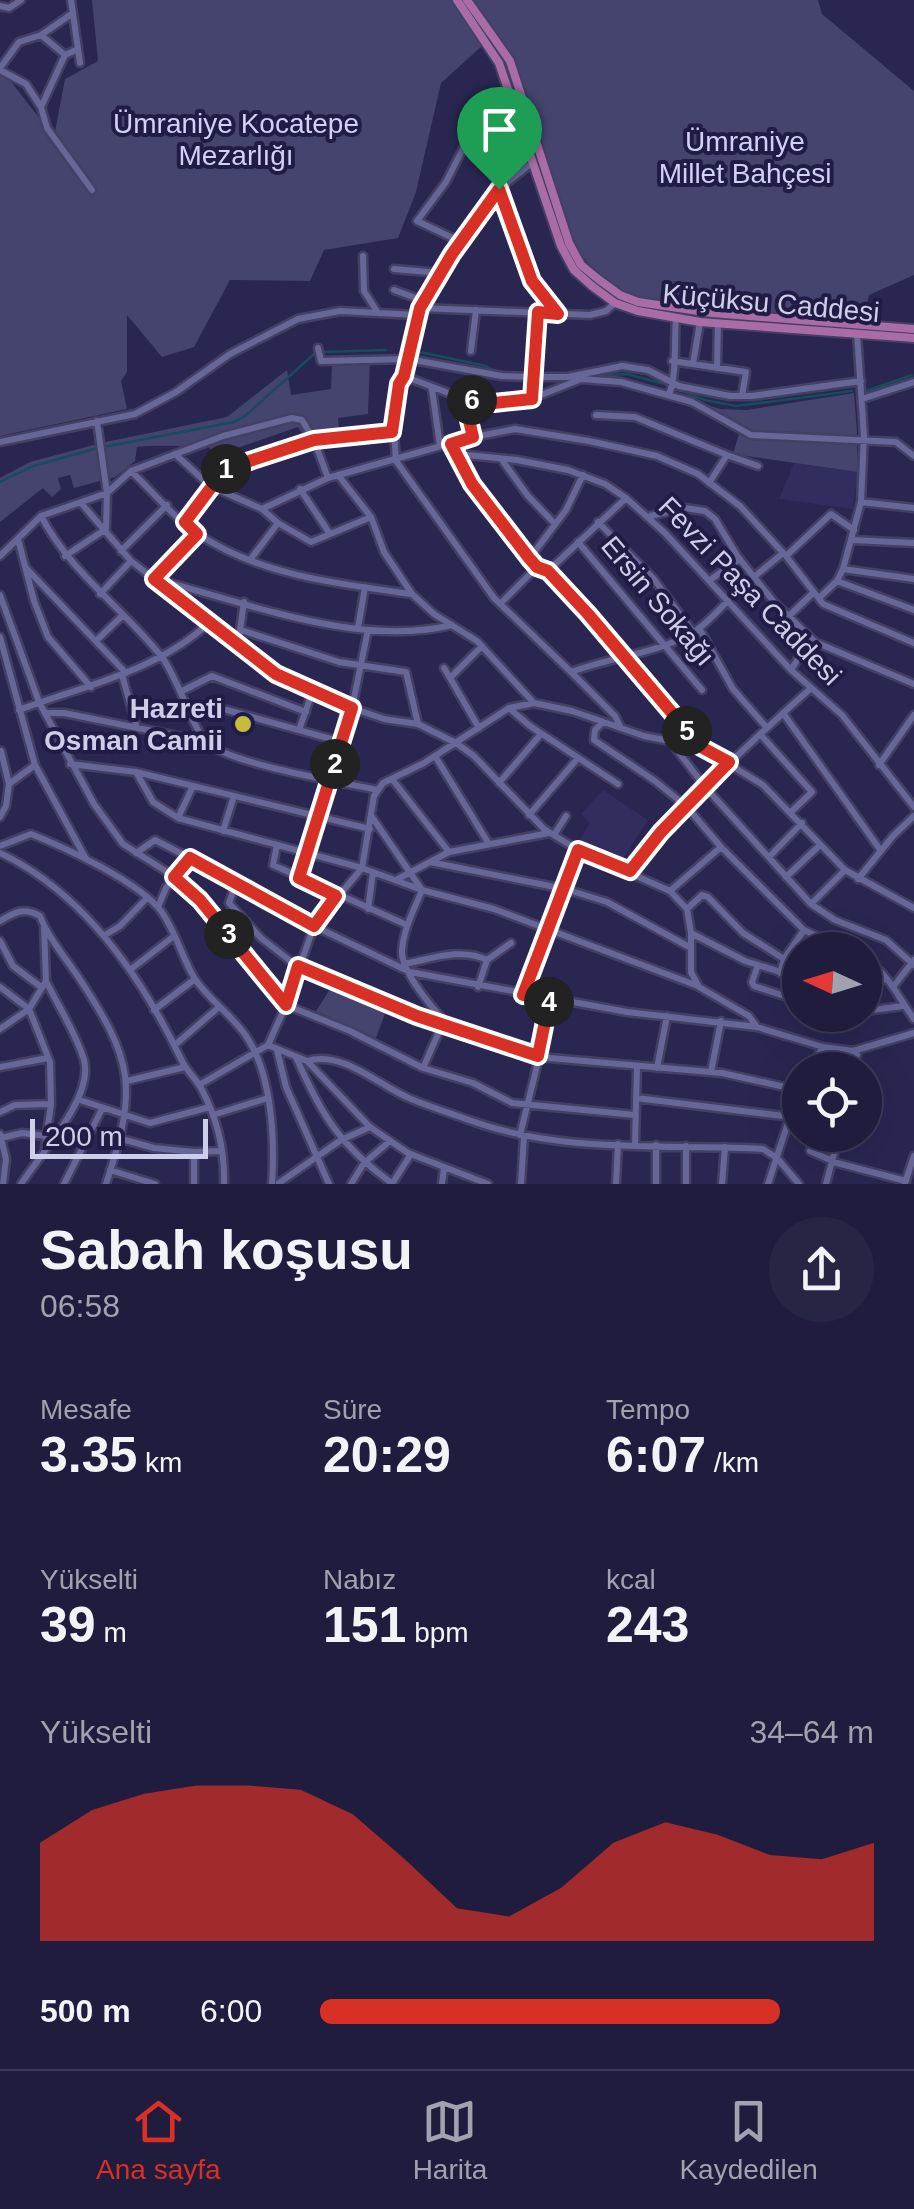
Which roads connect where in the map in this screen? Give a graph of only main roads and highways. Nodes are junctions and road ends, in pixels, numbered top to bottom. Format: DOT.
graph roads {
  1 [pos="457,0"];
  2 [pos="468,0"];
  3 [pos="536,162"];
  4 [pos="857,330"];
  5 [pos="914,330"];
  6 [pos="914,338"];
  1 -- 3 [label="main road, Küçüksu Caddesi"];
  2 -- 3 [label="main road, Küçüksu Caddesi"];
  3 -- 4 [label="main road, Küçüksu Caddesi"];
  3 -- 4 [label="main road, Küçüksu Caddesi"];
  4 -- 5 [label="main road, Küçüksu Caddesi"];
  4 -- 6 [label="main road, Küçüksu Caddesi"];
}
